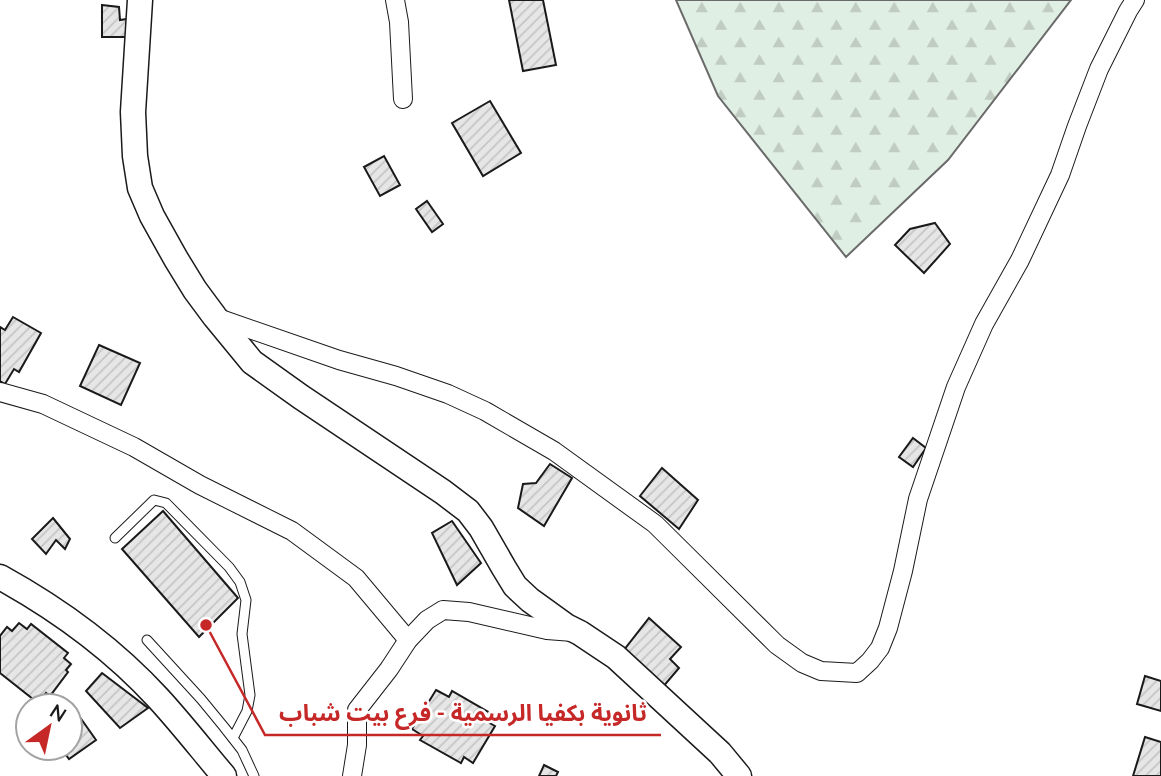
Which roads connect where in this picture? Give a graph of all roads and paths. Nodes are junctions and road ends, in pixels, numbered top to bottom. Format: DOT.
graph roads {
  1 [pos="140,0"];
  2 [pos="395,0"];
  3 [pos="1135,0"];
  4 [pos="403,99"];
  5 [pos="215,317"];
  6 [pos="0,392"];
  7 [pos="115,538"];
  8 [pos="0,577"];
  9 [pos="580,633"];
  10 [pos="147,640"];
  11 [pos="408,640"];
  12 [pos="233,738"];
  13 [pos="224,776"];
  14 [pos="254,776"];
  15 [pos="352,776"];
  16 [pos="738,776"];
  1 -- 5 [label="street"];
  2 -- 4 [label="street"];
  3 -- 5 [label="street"];
  5 -- 9 [label="street"];
  6 -- 11 [label="street"];
  7 -- 12 [label="lane"];
  8 -- 13 [label="street"];
  9 -- 11 [label="street"];
  9 -- 16 [label="street"];
  10 -- 12 [label="lane"];
  11 -- 15 [label="street"];
  12 -- 14 [label="lane"];
}
